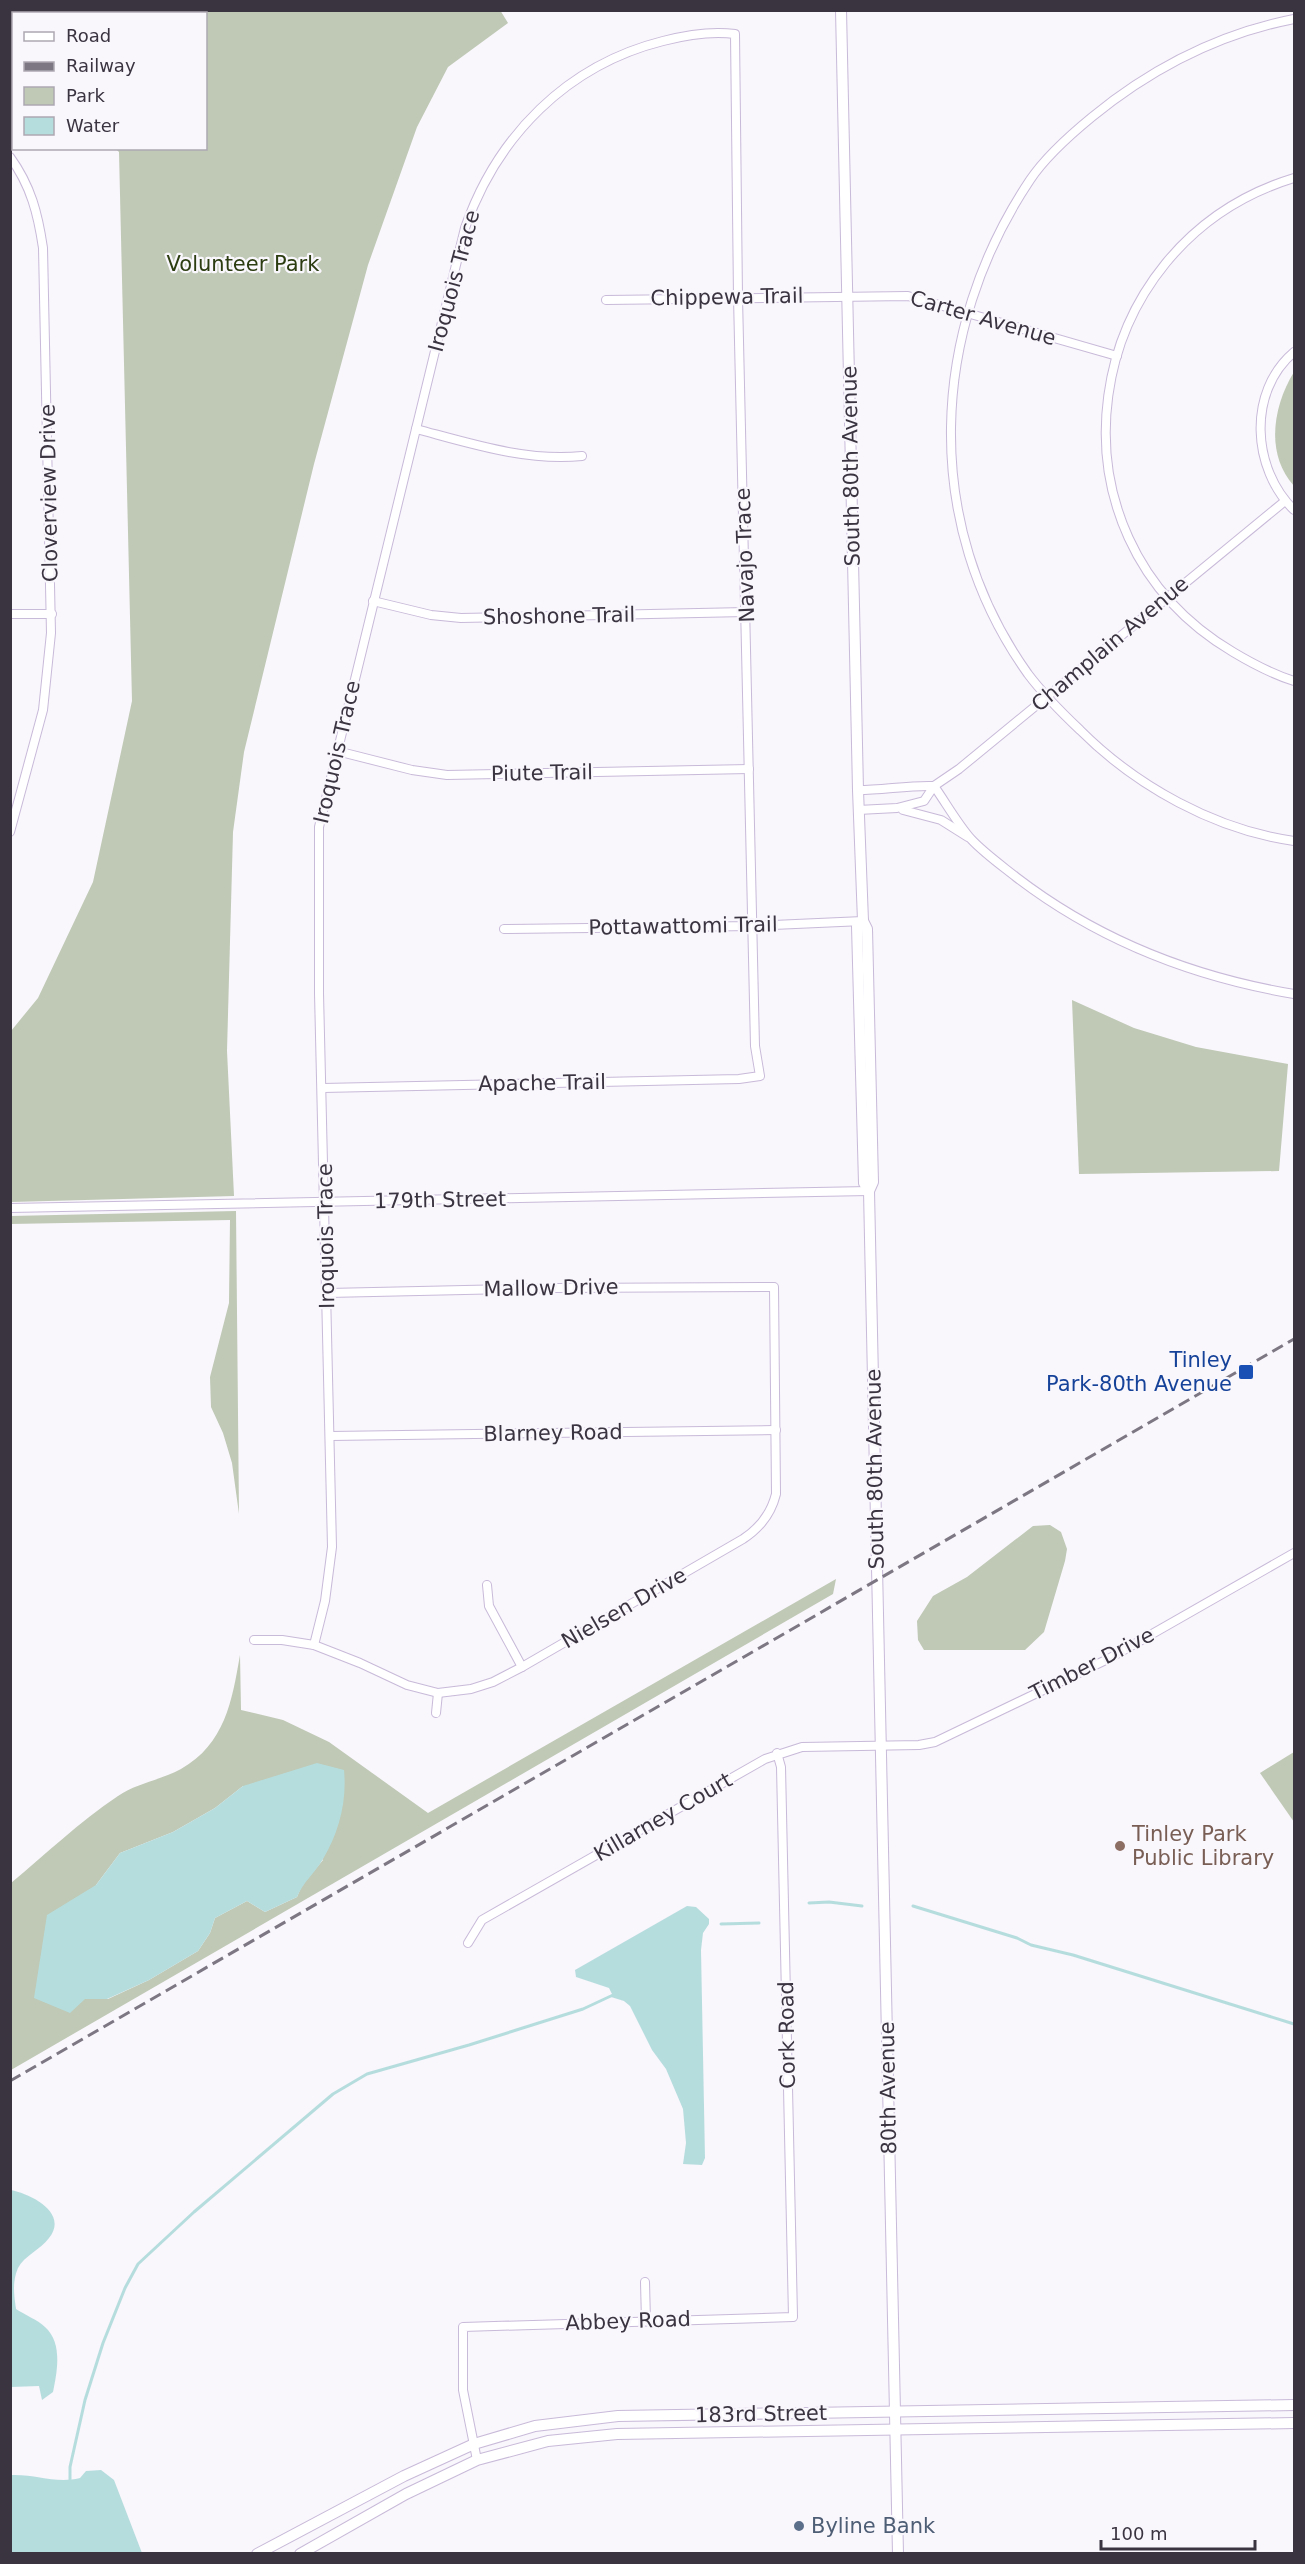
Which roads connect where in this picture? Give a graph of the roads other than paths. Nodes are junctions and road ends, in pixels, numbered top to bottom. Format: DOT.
graph roads {
  1 [pos="841,10"];
  2 [pos="1294,19"];
  3 [pos="735,34"];
  4 [pos="10,157"];
  5 [pos="1294,178"];
  6 [pos="848,295"];
  7 [pos="738,297"];
  8 [pos="606,300"];
  9 [pos="967,314"];
  10 [pos="1294,352"];
  11 [pos="1116,356"];
  12 [pos="416,429"];
  13 [pos="582,456"];
  14 [pos="1285,501"];
  15 [pos="1294,510"];
  16 [pos="1167,598"];
  17 [pos="374,601"];
  18 [pos="746,612"];
  19 [pos="10,614"];
  20 [pos="52,614"];
  21 [pos="1294,681"];
  22 [pos="1047,697"];
  23 [pos="337,751"];
  24 [pos="749,769"];
  25 [pos="934,786"];
  26 [pos="858,790"];
  27 [pos="897,808"];
  28 [pos="858,810"];
  29 [pos="10,832"];
  30 [pos="970,838"];
  31 [pos="1294,841"];
  32 [pos="863,921"];
  33 [pos="753,926"];
  34 [pos="504,929"];
  35 [pos="1294,994"];
  36 [pos="760,1076"];
  37 [pos="323,1088"];
  38 [pos="869,1191"];
  39 [pos="326,1202"];
  40 [pos="10,1208"];
  41 [pos="774,1287"];
  42 [pos="328,1293"];
  43 [pos="776,1430"];
  44 [pos="330,1436"];
  45 [pos="1294,1553"];
  46 [pos="487,1585"];
  47 [pos="254,1640"];
  48 [pos="314,1645"];
  49 [pos="522,1667"];
  50 [pos="438,1693"];
  51 [pos="436,1713"];
  52 [pos="881,1746"];
  53 [pos="777,1754"];
  54 [pos="468,1943"];
  55 [pos="645,2282"];
  56 [pos="793,2317"];
  57 [pos="646,2320"];
  58 [pos="1294,2405"];
  59 [pos="896,2412"];
  60 [pos="1294,2424"];
  61 [pos="896,2430"];
  62 [pos="474,2444"];
  63 [pos="477,2460"];
  64 [pos="257,2553"];
  65 [pos="300,2553"];
  66 [pos="898,2553"];
  1 -- 6 [label="street, South 80th Avenue"];
  2 -- 9 [label="street"];
  3 -- 7 [label="street, Navajo Trace"];
  3 -- 12 [label="street, Iroquois Trace"];
  4 -- 20 [label="street, Cloverview Drive"];
  5 -- 11 [label="street"];
  6 -- 7 [label="street, Chippewa Trail"];
  6 -- 9 [label="street, Carter Avenue"];
  6 -- 26 [label="street, South 80th Avenue"];
  7 -- 8 [label="street, Chippewa Trail"];
  7 -- 18 [label="street, Navajo Trace"];
  9 -- 11 [label="street, Carter Avenue"];
  9 -- 22 [label="street"];
  10 -- 14 [label="street"];
  11 -- 16 [label="street"];
  12 -- 13 [label="street"];
  12 -- 17 [label="street, Iroquois Trace"];
  14 -- 15 [label="street"];
  14 -- 16 [label="street, Champlain Avenue"];
  16 -- 21 [label="street"];
  16 -- 22 [label="street, Champlain Avenue"];
  17 -- 18 [label="street, Shoshone Trail"];
  17 -- 23 [label="street, Iroquois Trace"];
  18 -- 24 [label="street, Navajo Trace"];
  19 -- 20 [label="street"];
  20 -- 29 [label="street, Cloverview Drive"];
  22 -- 25 [label="street, Champlain Avenue"];
  22 -- 31 [label="street"];
  23 -- 24 [label="street, Piute Trail"];
  23 -- 37 [label="street, Iroquois Trace"];
  24 -- 33 [label="street, Navajo Trace"];
  25 -- 26 [label="street"];
  25 -- 27 [label="street, Champlain Avenue"];
  25 -- 30 [label="street"];
  26 -- 28 [label="street, South 80th Avenue"];
  27 -- 28 [label="street, Champlain Avenue"];
  27 -- 30 [label="street"];
  28 -- 32 [label="street, South 80th Avenue"];
  30 -- 35 [label="street"];
  32 -- 33 [label="street, Pottawattomi Trail"];
  32 -- 38 [label="street, South 80th Avenue"];
  33 -- 34 [label="street, Pottawattomi Trail"];
  33 -- 36 [label="street, Navajo Trace"];
  36 -- 37 [label="street, Apache Trail"];
  37 -- 39 [label="street, Iroquois Trace"];
  38 -- 39 [label="street, 179th Street"];
  38 -- 52 [label="street, South 80th Avenue"];
  39 -- 40 [label="street, 179th Street"];
  39 -- 42 [label="street, Iroquois Trace"];
  41 -- 42 [label="street, Mallow Drive"];
  41 -- 43 [label="street, Nielsen Drive"];
  42 -- 44 [label="street, Iroquois Trace"];
  43 -- 44 [label="street, Blarney Road"];
  43 -- 49 [label="street, Nielsen Drive"];
  44 -- 48 [label="street, Iroquois Trace"];
  45 -- 52 [label="street, Timber Drive"];
  46 -- 49 [label="street"];
  47 -- 48 [label="street, Nielsen Drive"];
  48 -- 50 [label="street, Nielsen Drive"];
  49 -- 50 [label="street, Nielsen Drive"];
  50 -- 51 [label="street"];
  52 -- 53 [label="street, Killarney Court"];
  52 -- 59 [label="street, 80th Avenue"];
  53 -- 54 [label="street, Killarney Court"];
  53 -- 56 [label="street, Cork Road"];
  55 -- 57 [label="street"];
  56 -- 57 [label="street, Abbey Road"];
  57 -- 62 [label="street, Abbey Road"];
  58 -- 59 [label="street, 183rd Street"];
  59 -- 61 [label="street, 80th Avenue"];
  59 -- 62 [label="street, 183rd Street"];
  60 -- 61 [label="street, 183rd Street"];
  61 -- 63 [label="street, 183rd Street"];
  61 -- 66 [label="street"];
  62 -- 63 [label="street"];
  62 -- 64 [label="street, 183rd Street"];
  63 -- 65 [label="street, 183rd Street"];
}
